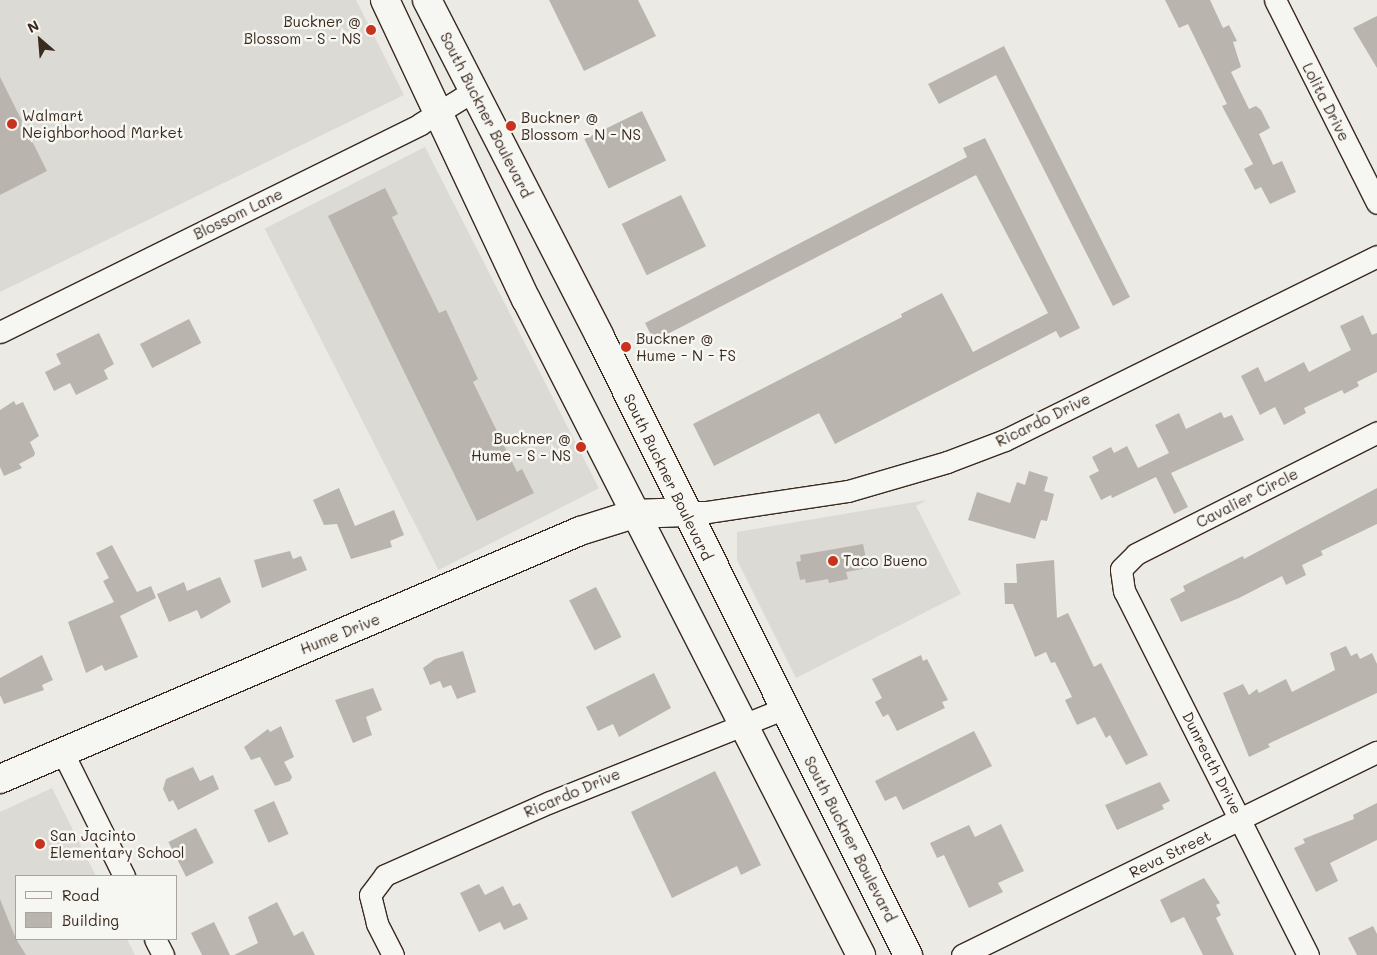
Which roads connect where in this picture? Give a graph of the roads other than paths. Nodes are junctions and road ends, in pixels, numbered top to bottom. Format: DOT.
graph roads {
  1 [pos="384,0"];
  2 [pos="427,0"];
  3 [pos="1275,0"];
  4 [pos="473,91"];
  5 [pos="439,112"];
  6 [pos="1377,203"];
  7 [pos="1377,256"];
  8 [pos="0,332"];
  9 [pos="1377,432"];
  10 [pos="686,512"];
  11 [pos="634,514"];
  12 [pos="1121,569"];
  13 [pos="785,708"];
  14 [pos="743,724"];
  15 [pos="62,751"];
  16 [pos="1377,752"];
  17 [pos="0,779"];
  18 [pos="1240,820"];
  19 [pos="124,875"];
  20 [pos="156,940"];
  21 [pos="163,955"];
  22 [pos="393,955"];
  23 [pos="861,955"];
  24 [pos="908,955"];
  25 [pos="962,955"];
  26 [pos="1308,955"];
  1 -- 5 [label="main road"];
  2 -- 4 [label="main road, South Buckner Boulevard"];
  3 -- 6 [label="street, Lolita Drive"];
  4 -- 5 [label="street, Blossom Lane"];
  4 -- 10 [label="main road, South Buckner Boulevard"];
  5 -- 8 [label="street, Blossom Lane"];
  5 -- 11 [label="main road"];
  7 -- 10 [label="street, Ricardo Drive"];
  9 -- 12 [label="street, Cavalier Circle"];
  10 -- 11 [label="main road, Hume Drive"];
  10 -- 13 [label="main road, South Buckner Boulevard"];
  11 -- 14 [label="main road"];
  11 -- 15 [label="main road, Hume Drive"];
  12 -- 18 [label="street, Dunreath Drive"];
  13 -- 14 [label="street, Ricardo Drive"];
  13 -- 24 [label="main road, South Buckner Boulevard"];
  14 -- 22 [label="street, Ricardo Drive"];
  14 -- 23 [label="main road"];
  15 -- 17 [label="main road, Hume Drive"];
  15 -- 19 [label="street"];
  16 -- 18 [label="street, Reva Street"];
  18 -- 25 [label="street, Reva Street"];
  18 -- 26 [label="street, Dunreath Drive"];
  20 -- 21 [label="street"];
}
